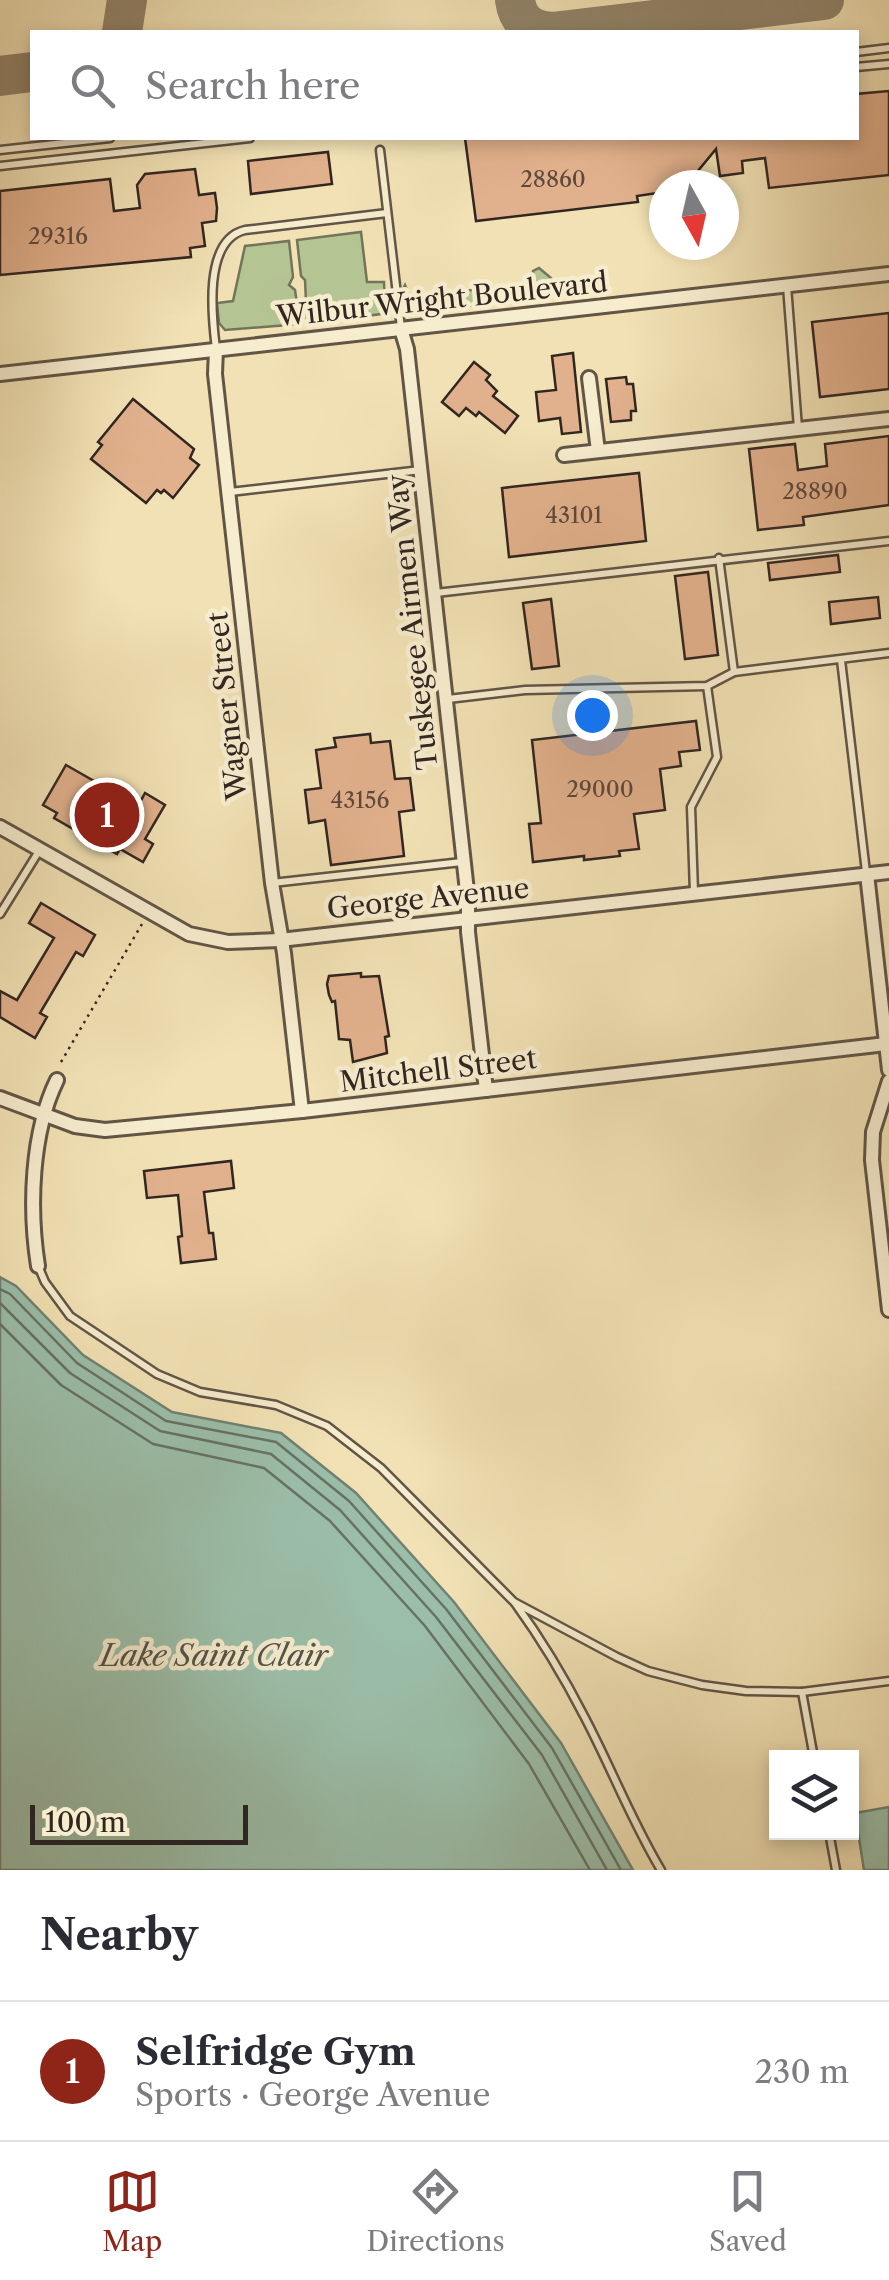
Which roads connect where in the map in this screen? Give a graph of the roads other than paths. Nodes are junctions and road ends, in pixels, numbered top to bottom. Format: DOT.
graph roads {
  1 [pos="889,48"];
  2 [pos="859,52"];
  3 [pos="889,64"];
  4 [pos="859,68"];
  5 [pos="92,140"];
  6 [pos="232,140"];
  7 [pos="0,150"];
  8 [pos="380,150"];
  9 [pos="0,166"];
  10 [pos="387,213"];
  11 [pos="889,274"];
  12 [pos="787,285"];
  13 [pos="401,329"];
  14 [pos="216,350"];
  15 [pos="0,374"];
  16 [pos="589,378"];
  17 [pos="889,419"];
  18 [pos="798,429"];
  19 [pos="598,451"];
  20 [pos="564,455"];
  21 [pos="421,470"];
  22 [pos="228,492"];
  23 [pos="889,540"];
  24 [pos="720,558"];
  25 [pos="434,593"];
  26 [pos="889,653"];
  27 [pos="841,660"];
  28 [pos="734,672"];
  29 [pos="707,686"];
  30 [pos="447,699"];
  31 [pos="0,827"];
  32 [pos="39,850"];
  33 [pos="464,862"];
  34 [pos="889,872"];
  35 [pos="866,874"];
  36 [pos="272,883"];
  37 [pos="694,894"];
  38 [pos="0,914"];
  39 [pos="468,919"];
  40 [pos="280,940"];
  41 [pos="886,1044"];
  42 [pos="889,1070"];
  43 [pos="57,1080"];
  44 [pos="889,1082"];
  45 [pos="486,1090"];
  46 [pos="0,1098"];
  47 [pos="302,1111"];
  48 [pos="42,1116"];
  49 [pos="38,1266"];
  50 [pos="889,1310"];
  51 [pos="514,1602"];
  52 [pos="889,1681"];
  53 [pos="802,1692"];
  54 [pos="813,1750"];
  55 [pos="830,1840"];
  56 [pos="661,1870"];
  57 [pos="836,1870"];
  1 -- 2 [label="lane"];
  3 -- 4 [label="lane"];
  5 -- 7 [label="lane"];
  6 -- 9 [label="lane"];
  8 -- 10 [label="lane, Tuskegee Airmen Way"];
  10 -- 13 [label="lane, Tuskegee Airmen Way"];
  10 -- 14 [label="lane, Wagner Street"];
  11 -- 12 [label="street, Wilbur Wright Boulevard"];
  12 -- 13 [label="street, Wilbur Wright Boulevard"];
  12 -- 18 [label="lane"];
  13 -- 14 [label="street, Wilbur Wright Boulevard"];
  13 -- 21 [label="street, Tuskegee Airmen Way"];
  14 -- 15 [label="street, Wilbur Wright Boulevard"];
  14 -- 22 [label="street, Wagner Street"];
  16 -- 19 [label="street"];
  17 -- 18 [label="street"];
  18 -- 19 [label="street"];
  19 -- 20 [label="street"];
  21 -- 22 [label="lane"];
  21 -- 25 [label="street, Tuskegee Airmen Way"];
  22 -- 36 [label="street, Wagner Street"];
  23 -- 24 [label="lane"];
  24 -- 25 [label="lane"];
  24 -- 28 [label="lane"];
  25 -- 30 [label="street, Tuskegee Airmen Way"];
  26 -- 27 [label="lane"];
  27 -- 28 [label="lane"];
  27 -- 35 [label="lane"];
  28 -- 29 [label="lane"];
  29 -- 30 [label="lane"];
  29 -- 37 [label="lane"];
  30 -- 33 [label="street, Tuskegee Airmen Way"];
  31 -- 32 [label="street, George Avenue"];
  32 -- 38 [label="lane"];
  32 -- 40 [label="street, George Avenue"];
  33 -- 36 [label="lane"];
  33 -- 39 [label="street, Tuskegee Airmen Way"];
  34 -- 35 [label="street, George Avenue"];
  35 -- 37 [label="street, George Avenue"];
  35 -- 41 [label="street"];
  36 -- 40 [label="street, Wagner Street"];
  37 -- 39 [label="street, George Avenue"];
  39 -- 40 [label="street, George Avenue"];
  39 -- 45 [label="street, Tuskegee Airmen Way"];
  40 -- 47 [label="street, Wagner Street"];
  41 -- 42 [label="street"];
  41 -- 45 [label="street, Mitchell Street"];
  43 -- 48 [label="street"];
  44 -- 50 [label="street"];
  45 -- 47 [label="street, Mitchell Street"];
  46 -- 48 [label="street, Mitchell Street"];
  47 -- 48 [label="street, Mitchell Street"];
  48 -- 49 [label="street"];
  49 -- 51 [label="lane"];
  51 -- 53 [label="lane"];
  51 -- 56 [label="lane"];
  52 -- 53 [label="lane"];
  53 -- 54 [label="lane"];
  55 -- 57 [label="lane"];
}
